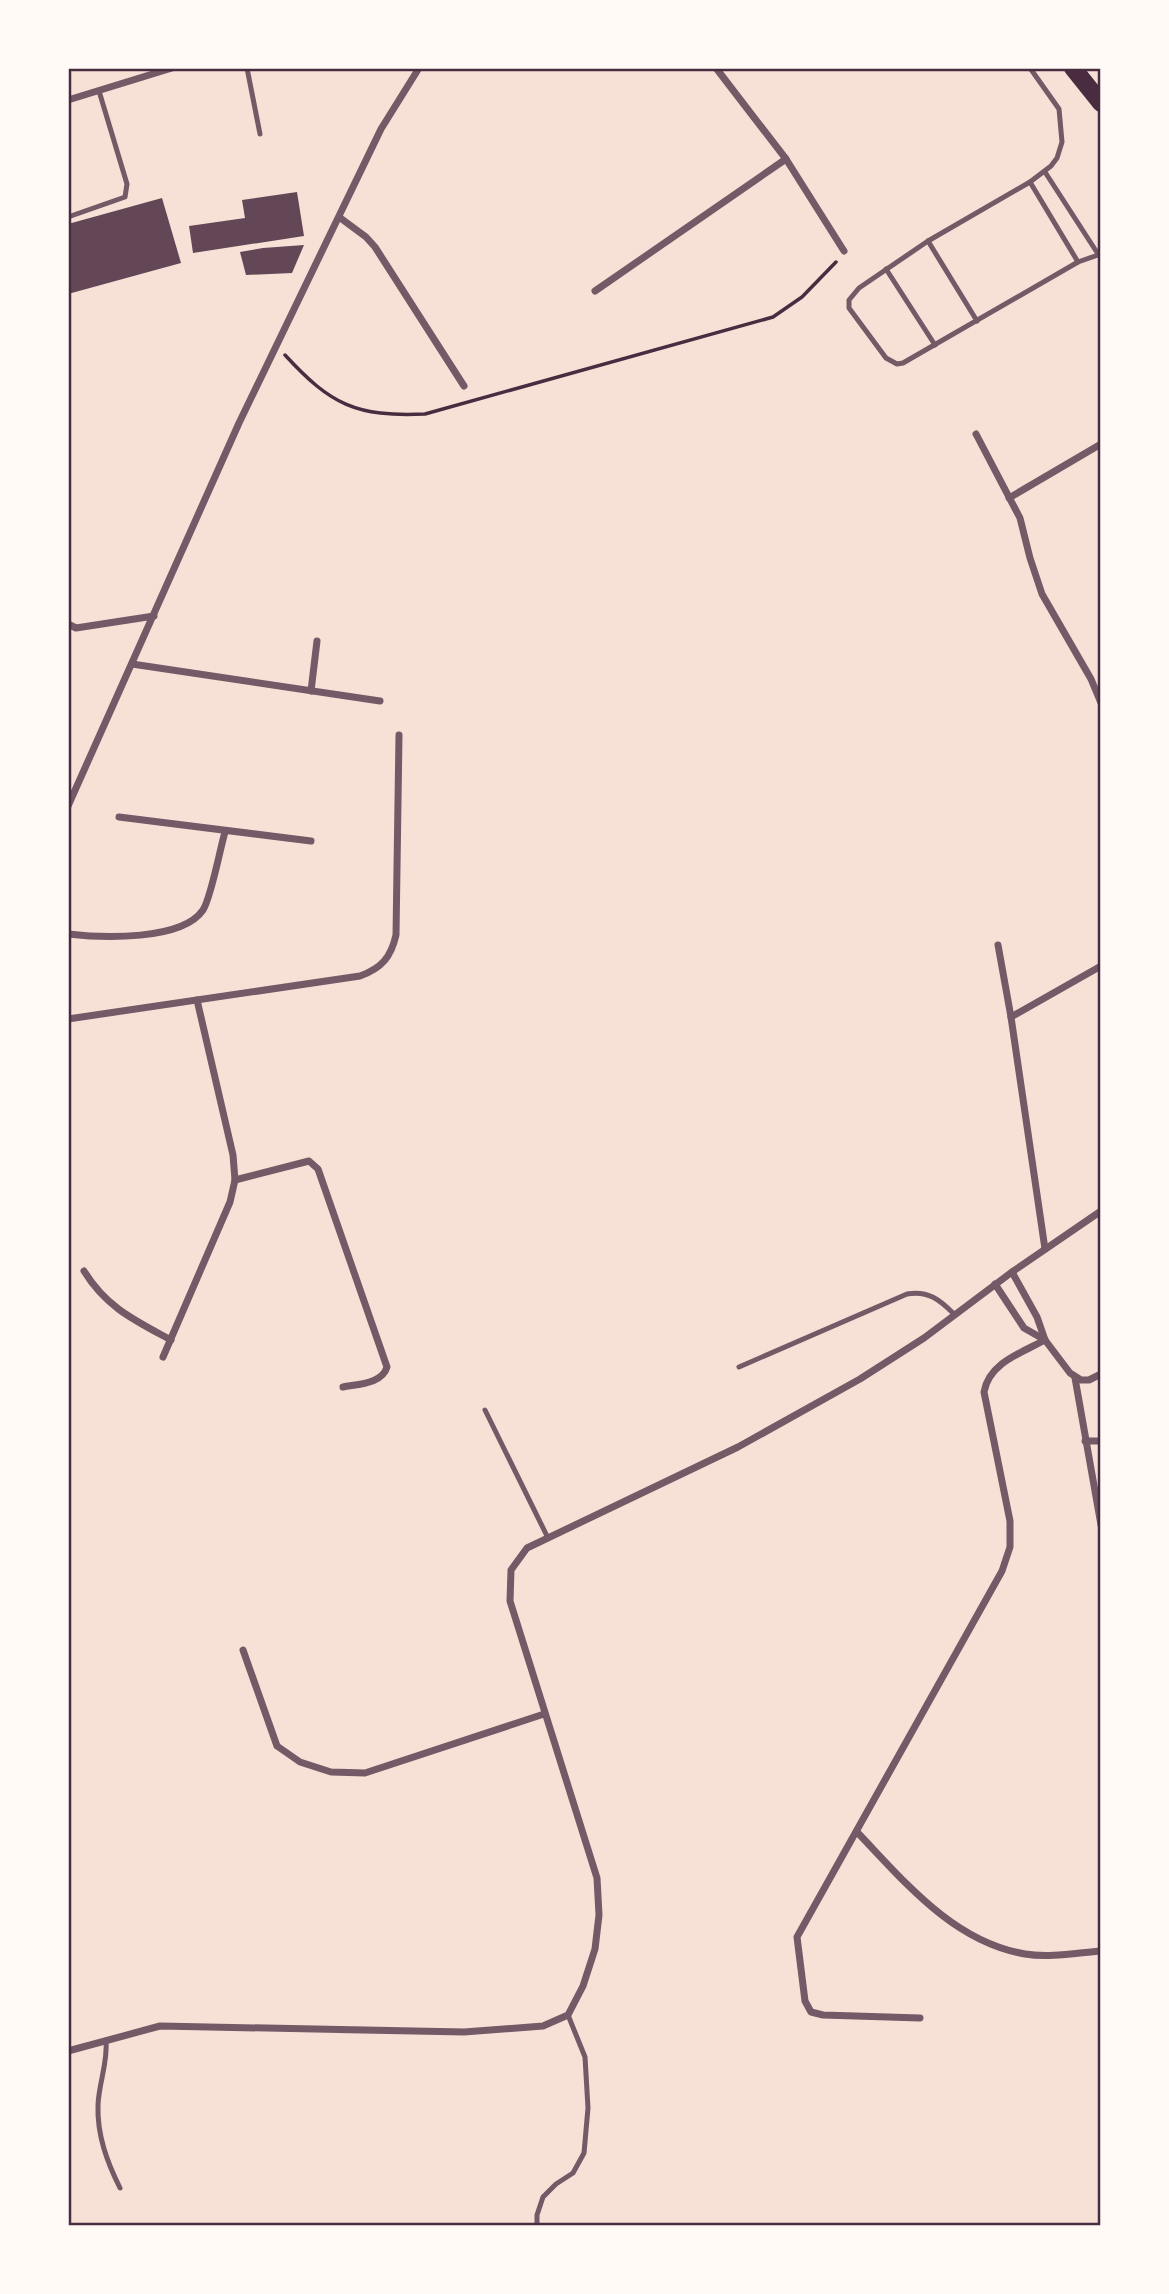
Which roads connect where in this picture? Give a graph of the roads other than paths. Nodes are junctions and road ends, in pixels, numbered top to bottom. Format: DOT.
graph roads {
  1 [pos="172,68"];
  2 [pos="247,68"];
  3 [pos="716,68"];
  4 [pos="1030,68"];
  5 [pos="1073,68"];
  6 [pos="414,70"];
  7 [pos="99,91"];
  8 [pos="68,100"];
  9 [pos="1101,103"];
  10 [pos="260,134"];
  11 [pos="786,159"];
  12 [pos="1045,172"];
  13 [pos="1030,182"];
  14 [pos="339,216"];
  15 [pos="68,217"];
  16 [pos="928,242"];
  17 [pos="844,251"];
  18 [pos="1100,254"];
  19 [pos="1078,262"];
  20 [pos="886,270"];
  21 [pos="595,291"];
  22 [pos="977,321"];
  23 [pos="935,345"];
  24 [pos="464,386"];
  25 [pos="976,434"];
  26 [pos="1101,444"];
  27 [pos="1009,498"];
  28 [pos="154,616"];
  29 [pos="68,624"];
  30 [pos="317,641"];
  31 [pos="132,664"];
  32 [pos="311,691"];
  33 [pos="380,701"];
  34 [pos="1101,703"];
  35 [pos="399,735"];
  36 [pos="68,806"];
  37 [pos="119,817"];
  38 [pos="225,832"];
  39 [pos="311,841"];
  40 [pos="68,934"];
  41 [pos="998,945"];
  42 [pos="1101,966"];
  43 [pos="197,1000"];
  44 [pos="1011,1017"];
  45 [pos="68,1019"];
  46 [pos="235,1180"];
  47 [pos="1101,1211"];
  48 [pos="1045,1248"];
  49 [pos="84,1271"];
  50 [pos="1012,1272"];
  51 [pos="995,1284"];
  52 [pos="954,1314"];
  53 [pos="171,1340"];
  54 [pos="1045,1340"];
  55 [pos="163,1357"];
  56 [pos="740,1367"];
  57 [pos="1101,1374"];
  58 [pos="1075,1378"];
  59 [pos="343,1387"];
  60 [pos="485,1410"];
  61 [pos="1085,1441"];
  62 [pos="1101,1441"];
  63 [pos="1101,1525"];
  64 [pos="548,1538"];
  65 [pos="243,1650"];
  66 [pos="544,1714"];
  67 [pos="857,1832"];
  68 [pos="1101,1951"];
  69 [pos="568,2015"];
  70 [pos="920,2018"];
  71 [pos="106,2040"];
  72 [pos="68,2051"];
  73 [pos="120,2188"];
  74 [pos="537,2226"];
  1 -- 7 [label="street"];
  2 -- 10 [label="lane"];
  3 -- 11 [label="street"];
  4 -- 12 [label="lane"];
  5 -- 9 [label="main road"];
  6 -- 14 [label="street"];
  7 -- 8 [label="street"];
  7 -- 15 [label="lane"];
  11 -- 17 [label="street"];
  11 -- 21 [label="street"];
  12 -- 13 [label="lane"];
  12 -- 18 [label="lane"];
  13 -- 16 [label="lane"];
  13 -- 19 [label="lane"];
  14 -- 24 [label="street"];
  14 -- 28 [label="street"];
  16 -- 20 [label="lane"];
  16 -- 22 [label="lane"];
  18 -- 19 [label="lane"];
  19 -- 22 [label="lane"];
  20 -- 23 [label="lane"];
  20 -- 23 [label="lane"];
  22 -- 23 [label="lane"];
  25 -- 27 [label="street"];
  26 -- 27 [label="street"];
  27 -- 34 [label="street"];
  28 -- 29 [label="street"];
  28 -- 31 [label="street"];
  30 -- 32 [label="street"];
  31 -- 32 [label="street"];
  31 -- 36 [label="street"];
  32 -- 33 [label="street"];
  35 -- 43 [label="street"];
  37 -- 38 [label="street"];
  38 -- 39 [label="street"];
  38 -- 40 [label="street"];
  41 -- 44 [label="street"];
  42 -- 44 [label="street"];
  43 -- 45 [label="street"];
  43 -- 46 [label="street"];
  44 -- 48 [label="street"];
  46 -- 53 [label="street"];
  46 -- 59 [label="street"];
  47 -- 48 [label="street"];
  48 -- 50 [label="street"];
  49 -- 53 [label="street"];
  50 -- 51 [label="street"];
  50 -- 54 [label="street"];
  51 -- 52 [label="street"];
  51 -- 54 [label="street"];
  52 -- 56 [label="lane"];
  52 -- 64 [label="street"];
  53 -- 55 [label="street"];
  54 -- 58 [label="street"];
  54 -- 67 [label="street"];
  57 -- 58 [label="street"];
  58 -- 61 [label="street"];
  60 -- 64 [label="lane"];
  61 -- 62 [label="street"];
  61 -- 63 [label="street"];
  64 -- 66 [label="street"];
  65 -- 66 [label="street"];
  66 -- 69 [label="street"];
  67 -- 68 [label="street"];
  67 -- 70 [label="street"];
  69 -- 71 [label="street"];
  69 -- 74 [label="lane"];
  71 -- 72 [label="street"];
  71 -- 73 [label="lane"];
}
